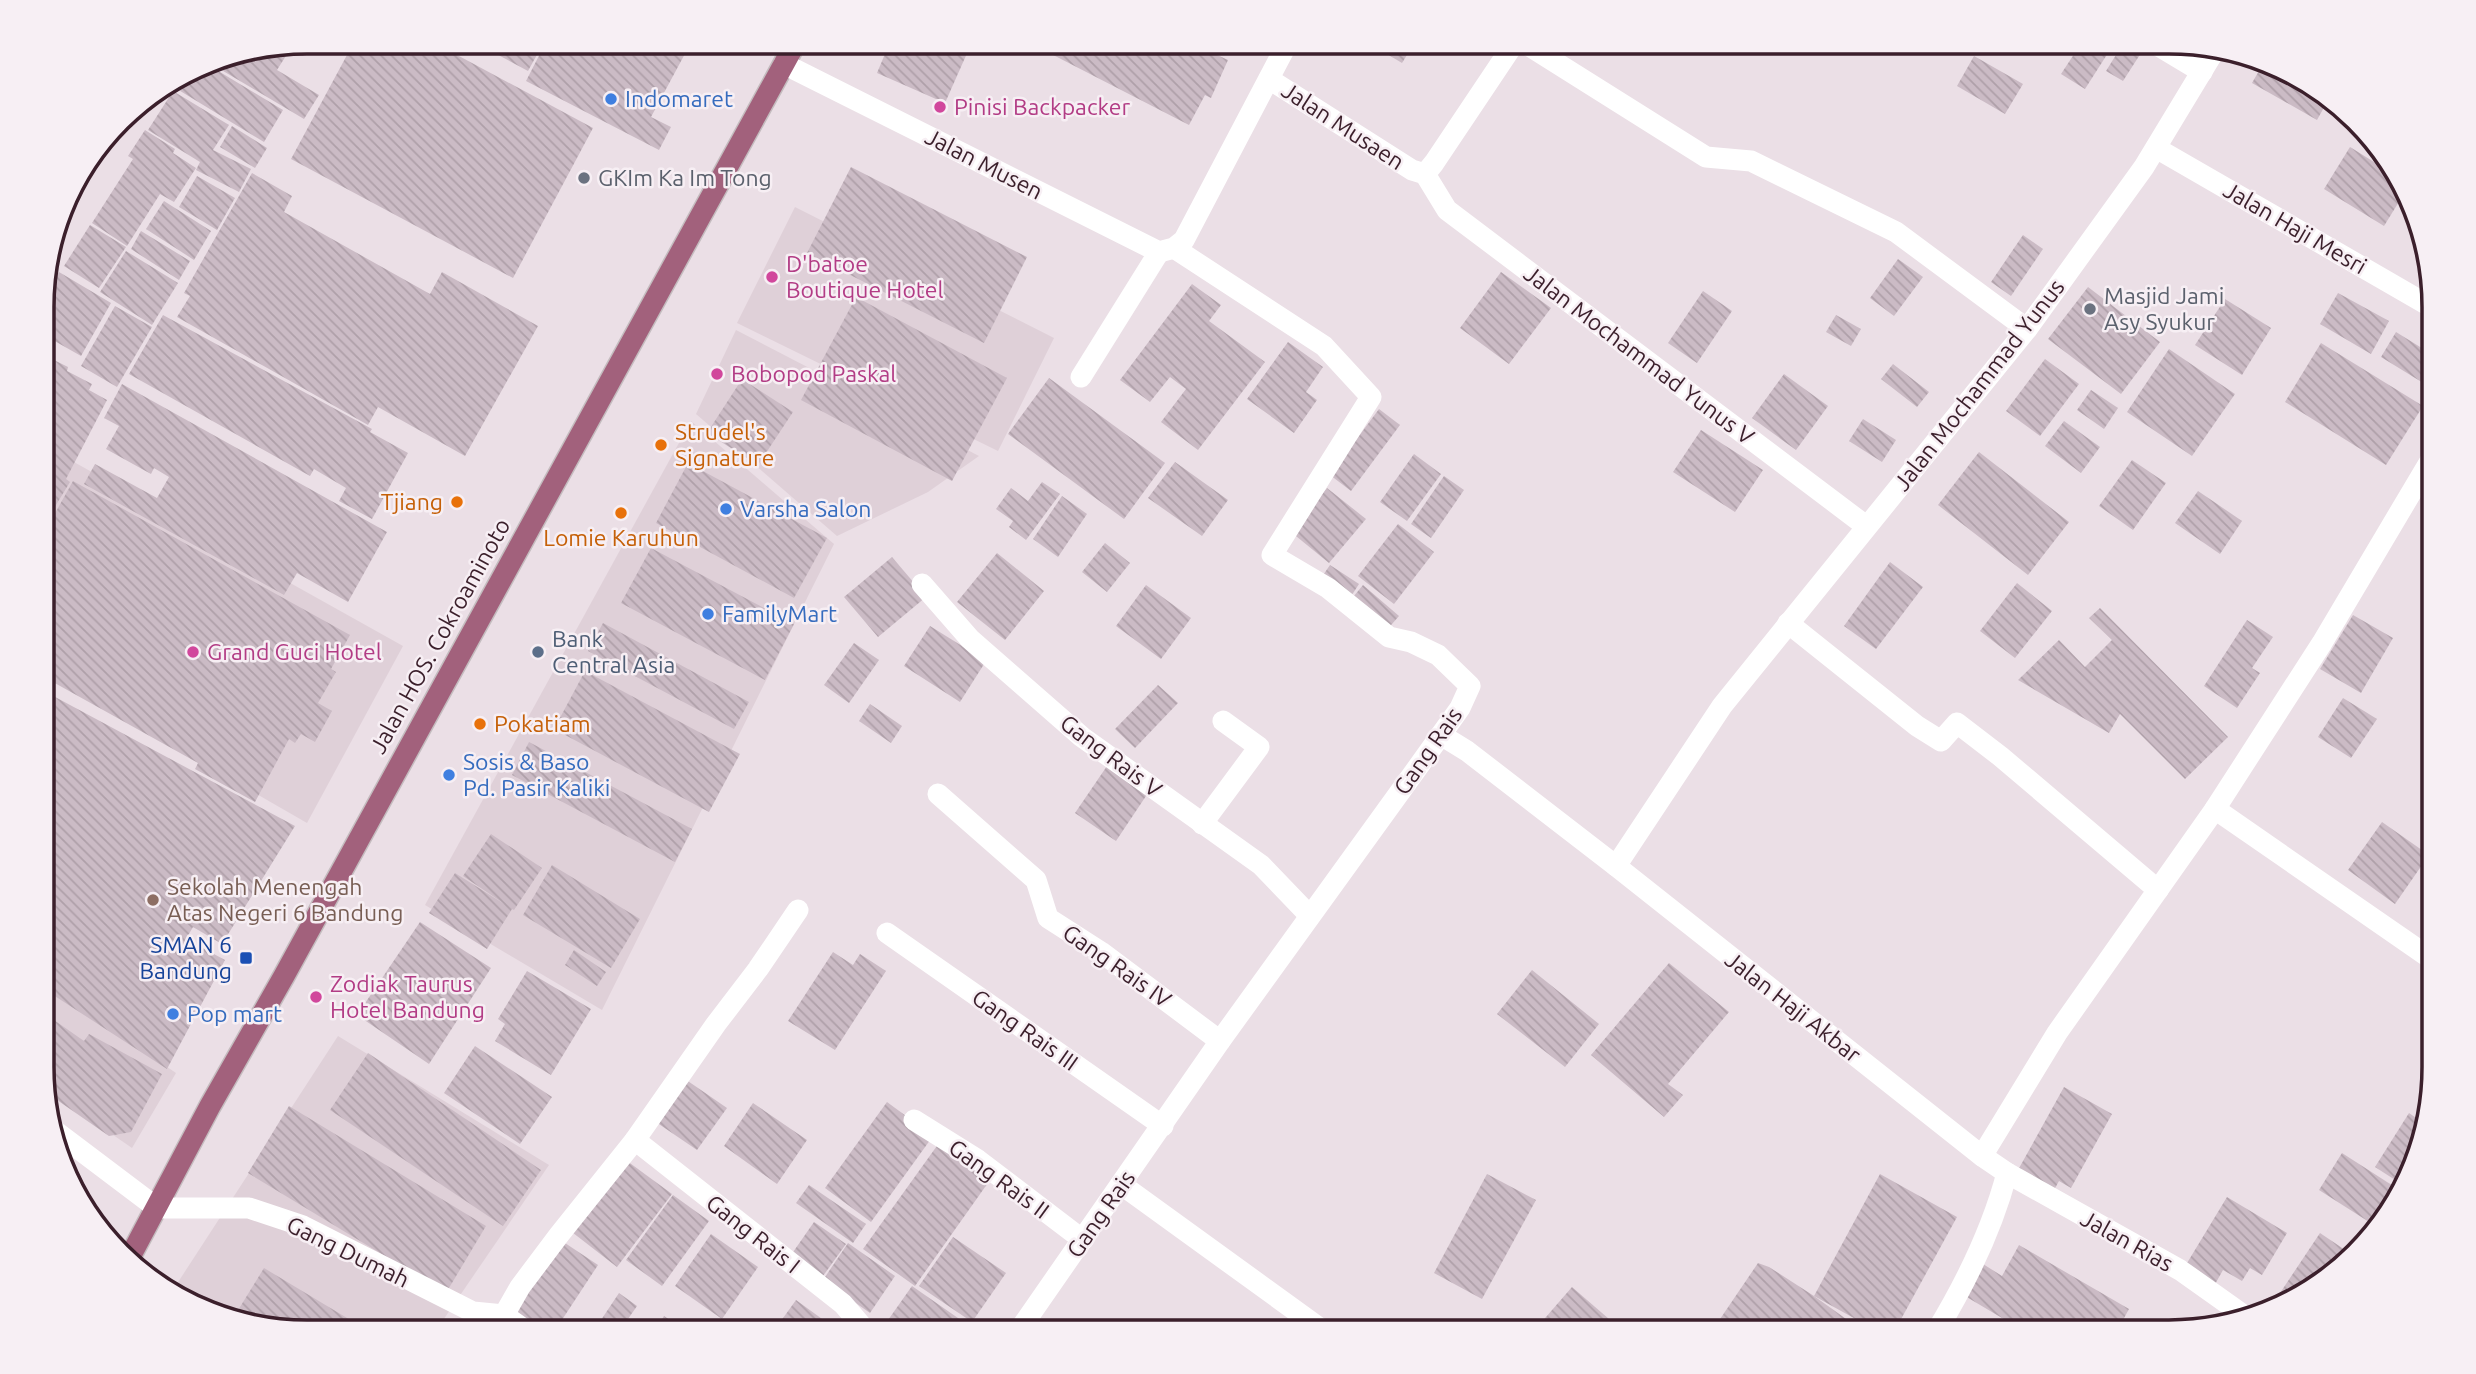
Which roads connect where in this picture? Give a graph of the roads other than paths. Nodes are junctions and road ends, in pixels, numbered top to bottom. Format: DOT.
graph roads {
  1 [pos="789,54"];
  2 [pos="1282,54"];
  3 [pos="1507,54"];
  4 [pos="1542,54"];
  5 [pos="2172,54"];
  6 [pos="2210,58"];
  7 [pos="784,64"];
  8 [pos="2202,72"];
  9 [pos="1269,79"];
  10 [pos="2156,148"];
  11 [pos="1425,174"];
  12 [pos="1172,246"];
  13 [pos="2422,300"];
  14 [pos="2027,329"];
  15 [pos="1082,377"];
  16 [pos="2422,475"];
  17 [pos="1866,526"];
  18 [pos="922,584"];
  19 [pos="1788,623"];
  20 [pos="1223,721"];
  21 [pos="1441,734"];
  22 [pos="938,794"];
  23 [pos="2215,810"];
  24 [pos="1202,824"];
  25 [pos="1616,866"];
  26 [pos="2158,890"];
  27 [pos="798,910"];
  28 [pos="1310,916"];
  29 [pos="887,933"];
  30 [pos="2422,953"];
  31 [pos="1220,1041"];
  32 [pos="914,1120"];
  33 [pos="1163,1126"];
  34 [pos="65,1139"];
  35 [pos="635,1140"];
  36 [pos="1982,1156"];
  37 [pos="2007,1173"];
  38 [pos="1122,1185"];
  39 [pos="157,1208"];
  40 [pos="1083,1240"];
  41 [pos="133,1251"];
  42 [pos="2237,1310"];
  43 [pos="504,1315"];
  44 [pos="511,1320"];
  45 [pos="857,1320"];
  46 [pos="1026,1320"];
  47 [pos="1308,1320"];
  48 [pos="1943,1320"];
  1 -- 7 [label="main road, Jalan HOS. Cokroaminoto"];
  2 -- 9 [label="street"];
  3 -- 11 [label="street, Jalan Musaen"];
  4 -- 14 [label="street"];
  5 -- 8 [label="street"];
  6 -- 8 [label="street, Jalan Mochammad Yunus"];
  7 -- 12 [label="street, Jalan Musen"];
  7 -- 39 [label="main road, Jalan HOS. Cokroaminoto"];
  8 -- 10 [label="street, Jalan Mochammad Yunus"];
  9 -- 11 [label="street, Jalan Musaen"];
  9 -- 12 [label="street"];
  10 -- 13 [label="street, Jalan Haji Mesri"];
  10 -- 14 [label="street, Jalan Mochammad Yunus"];
  11 -- 17 [label="street, Jalan Mochammad Yunus V"];
  12 -- 15 [label="street"];
  12 -- 21 [label="street, Gang Rais"];
  14 -- 17 [label="street, Jalan Mochammad Yunus"];
  16 -- 23 [label="street"];
  17 -- 19 [label="street, Jalan Mochammad Yunus"];
  18 -- 24 [label="street, Gang Rais V"];
  19 -- 25 [label="street, Jalan Mochammad Yunus"];
  19 -- 26 [label="street"];
  20 -- 24 [label="street"];
  21 -- 25 [label="street, Jalan Haji Akbar"];
  21 -- 28 [label="street, Gang Rais"];
  22 -- 31 [label="street, Gang Rais IV"];
  23 -- 26 [label="street"];
  23 -- 30 [label="street"];
  24 -- 28 [label="street, Gang Rais V"];
  25 -- 36 [label="street, Jalan Haji Akbar"];
  26 -- 36 [label="street"];
  27 -- 35 [label="street"];
  28 -- 31 [label="street, Gang Rais"];
  29 -- 33 [label="street, Gang Rais III"];
  31 -- 33 [label="street, Gang Rais"];
  32 -- 40 [label="street, Gang Rais II"];
  33 -- 38 [label="street, Gang Rais"];
  34 -- 39 [label="street"];
  35 -- 43 [label="street"];
  35 -- 45 [label="street, Gang Rais I"];
  36 -- 37 [label="street, Jalan Haji Akbar"];
  37 -- 42 [label="street, Jalan Rias"];
  37 -- 48 [label="street"];
  38 -- 40 [label="street, Gang Rais"];
  38 -- 47 [label="street"];
  39 -- 41 [label="main road, Jalan HOS. Cokroaminoto"];
  39 -- 43 [label="street, Gang Dumah"];
  40 -- 46 [label="street, Gang Rais"];
  43 -- 44 [label="street, Gang Dumah"];
}
